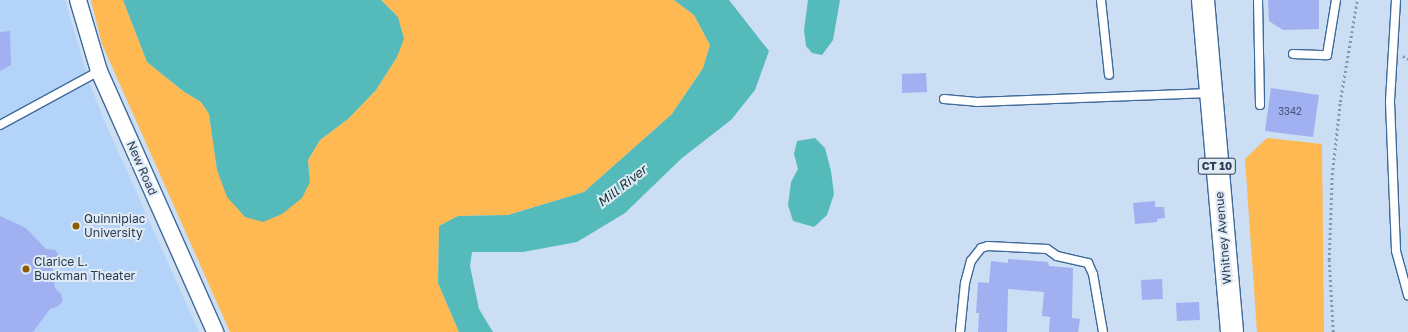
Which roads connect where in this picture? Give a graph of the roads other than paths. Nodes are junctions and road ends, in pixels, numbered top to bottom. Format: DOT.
graph roads {
  1 [pos="78,0"];
  2 [pos="1101,0"];
  3 [pos="1203,0"];
  4 [pos="1258,0"];
  5 [pos="1336,0"];
  6 [pos="1396,0"];
  7 [pos="1293,54"];
  8 [pos="100,71"];
  9 [pos="1108,75"];
  10 [pos="1211,93"];
  11 [pos="944,99"];
  12 [pos="1260,105"];
  13 [pos="0,125"];
  14 [pos="1408,295"];
  15 [pos="215,332"];
  16 [pos="960,332"];
  17 [pos="1103,332"];
  18 [pos="1232,332"];
  1 -- 8 [label="street, New Road"];
  2 -- 9 [label="lane"];
  3 -- 10 [label="highway, Whitney Avenue / CT 10"];
  4 -- 12 [label="lane"];
  5 -- 7 [label="lane"];
  6 -- 14 [label="lane"];
  8 -- 13 [label="lane"];
  8 -- 15 [label="street, New Road"];
  10 -- 11 [label="lane"];
  10 -- 18 [label="highway, Whitney Avenue / CT 10"];
  16 -- 17 [label="lane"];
}
